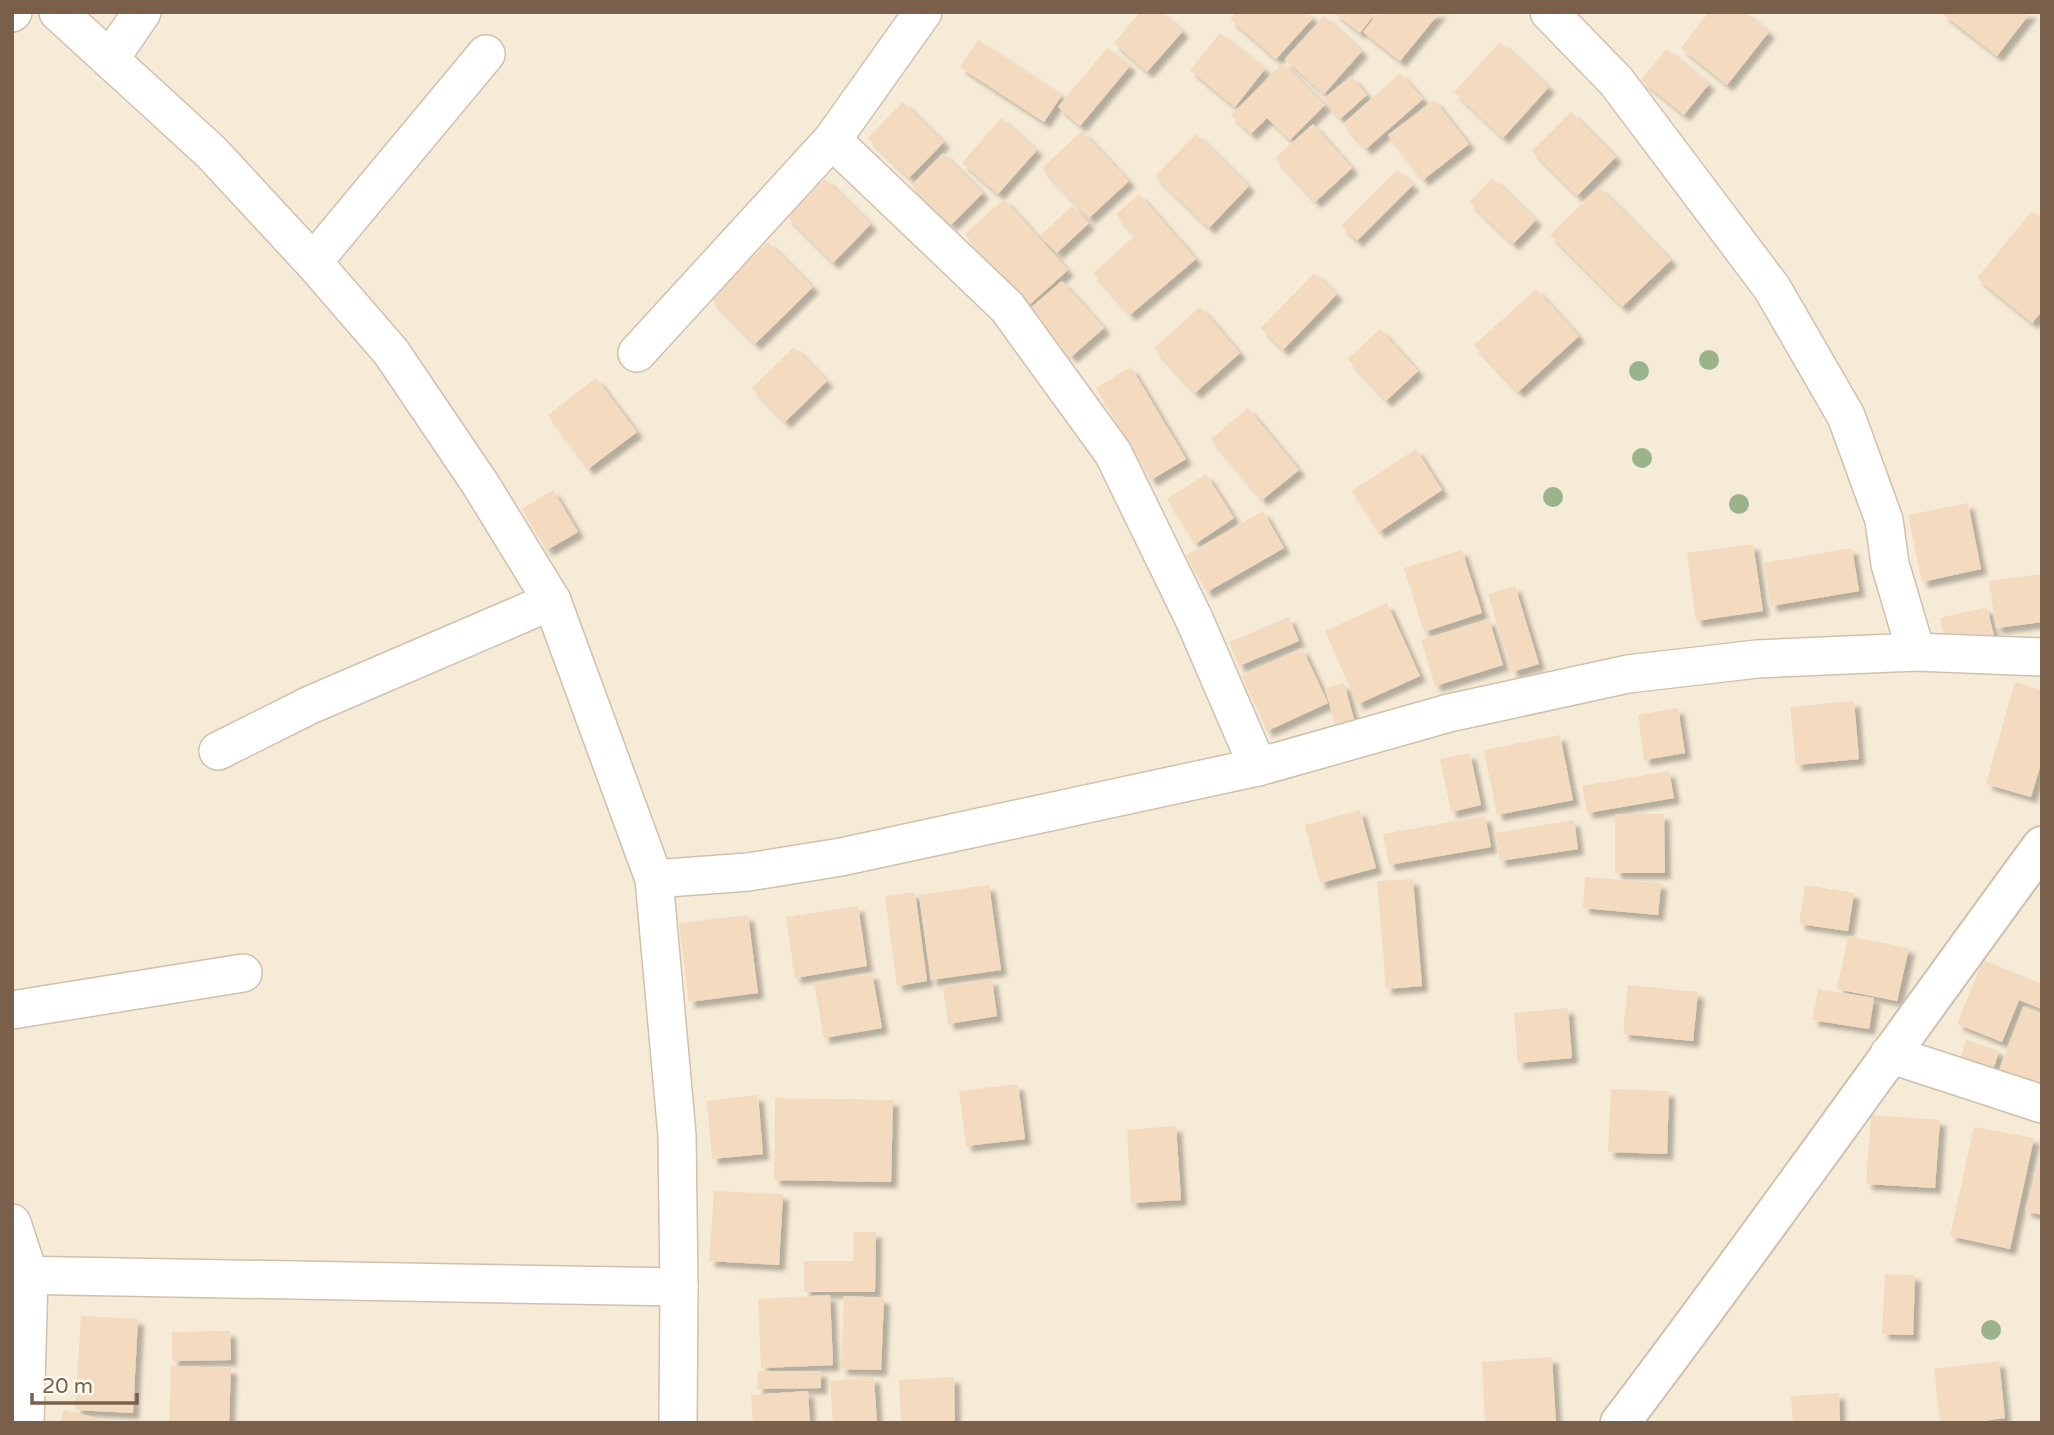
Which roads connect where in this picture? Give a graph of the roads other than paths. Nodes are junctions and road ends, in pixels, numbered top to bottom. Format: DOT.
graph roads {
  1 [pos="58,12"];
  2 [pos="142,12"];
  3 [pos="923,12"];
  4 [pos="1549,12"];
  5 [pos="486,54"];
  6 [pos="110,59"];
  7 [pos="832,140"];
  8 [pos="313,262"];
  9 [pos="637,353"];
  10 [pos="552,601"];
  11 [pos="1916,652"];
  12 [pos="2042,657"];
  13 [pos="218,751"];
  14 [pos="1258,767"];
  15 [pos="2042,846"];
  16 [pos="654,879"];
  17 [pos="243,973"];
  18 [pos="12,1010"];
  19 [pos="1889,1054"];
  20 [pos="2042,1104"];
  21 [pos="12,1223"];
  22 [pos="20,1275"];
  23 [pos="680,1287"];
  24 [pos="24,1423"];
  25 [pos="678,1423"];
  26 [pos="1620,1423"];
  1 -- 6 [label="street"];
  2 -- 6 [label="street"];
  3 -- 7 [label="street"];
  4 -- 11 [label="street"];
  5 -- 8 [label="street"];
  6 -- 8 [label="street"];
  7 -- 9 [label="street"];
  7 -- 14 [label="street"];
  8 -- 10 [label="street"];
  10 -- 13 [label="street"];
  10 -- 16 [label="street"];
  11 -- 12 [label="street"];
  11 -- 14 [label="street"];
  14 -- 16 [label="street"];
  15 -- 19 [label="street"];
  16 -- 23 [label="street"];
  17 -- 18 [label="street"];
  19 -- 20 [label="street"];
  19 -- 26 [label="street"];
  21 -- 22 [label="street"];
  22 -- 23 [label="street"];
  22 -- 24 [label="street"];
  23 -- 25 [label="street"];
}
